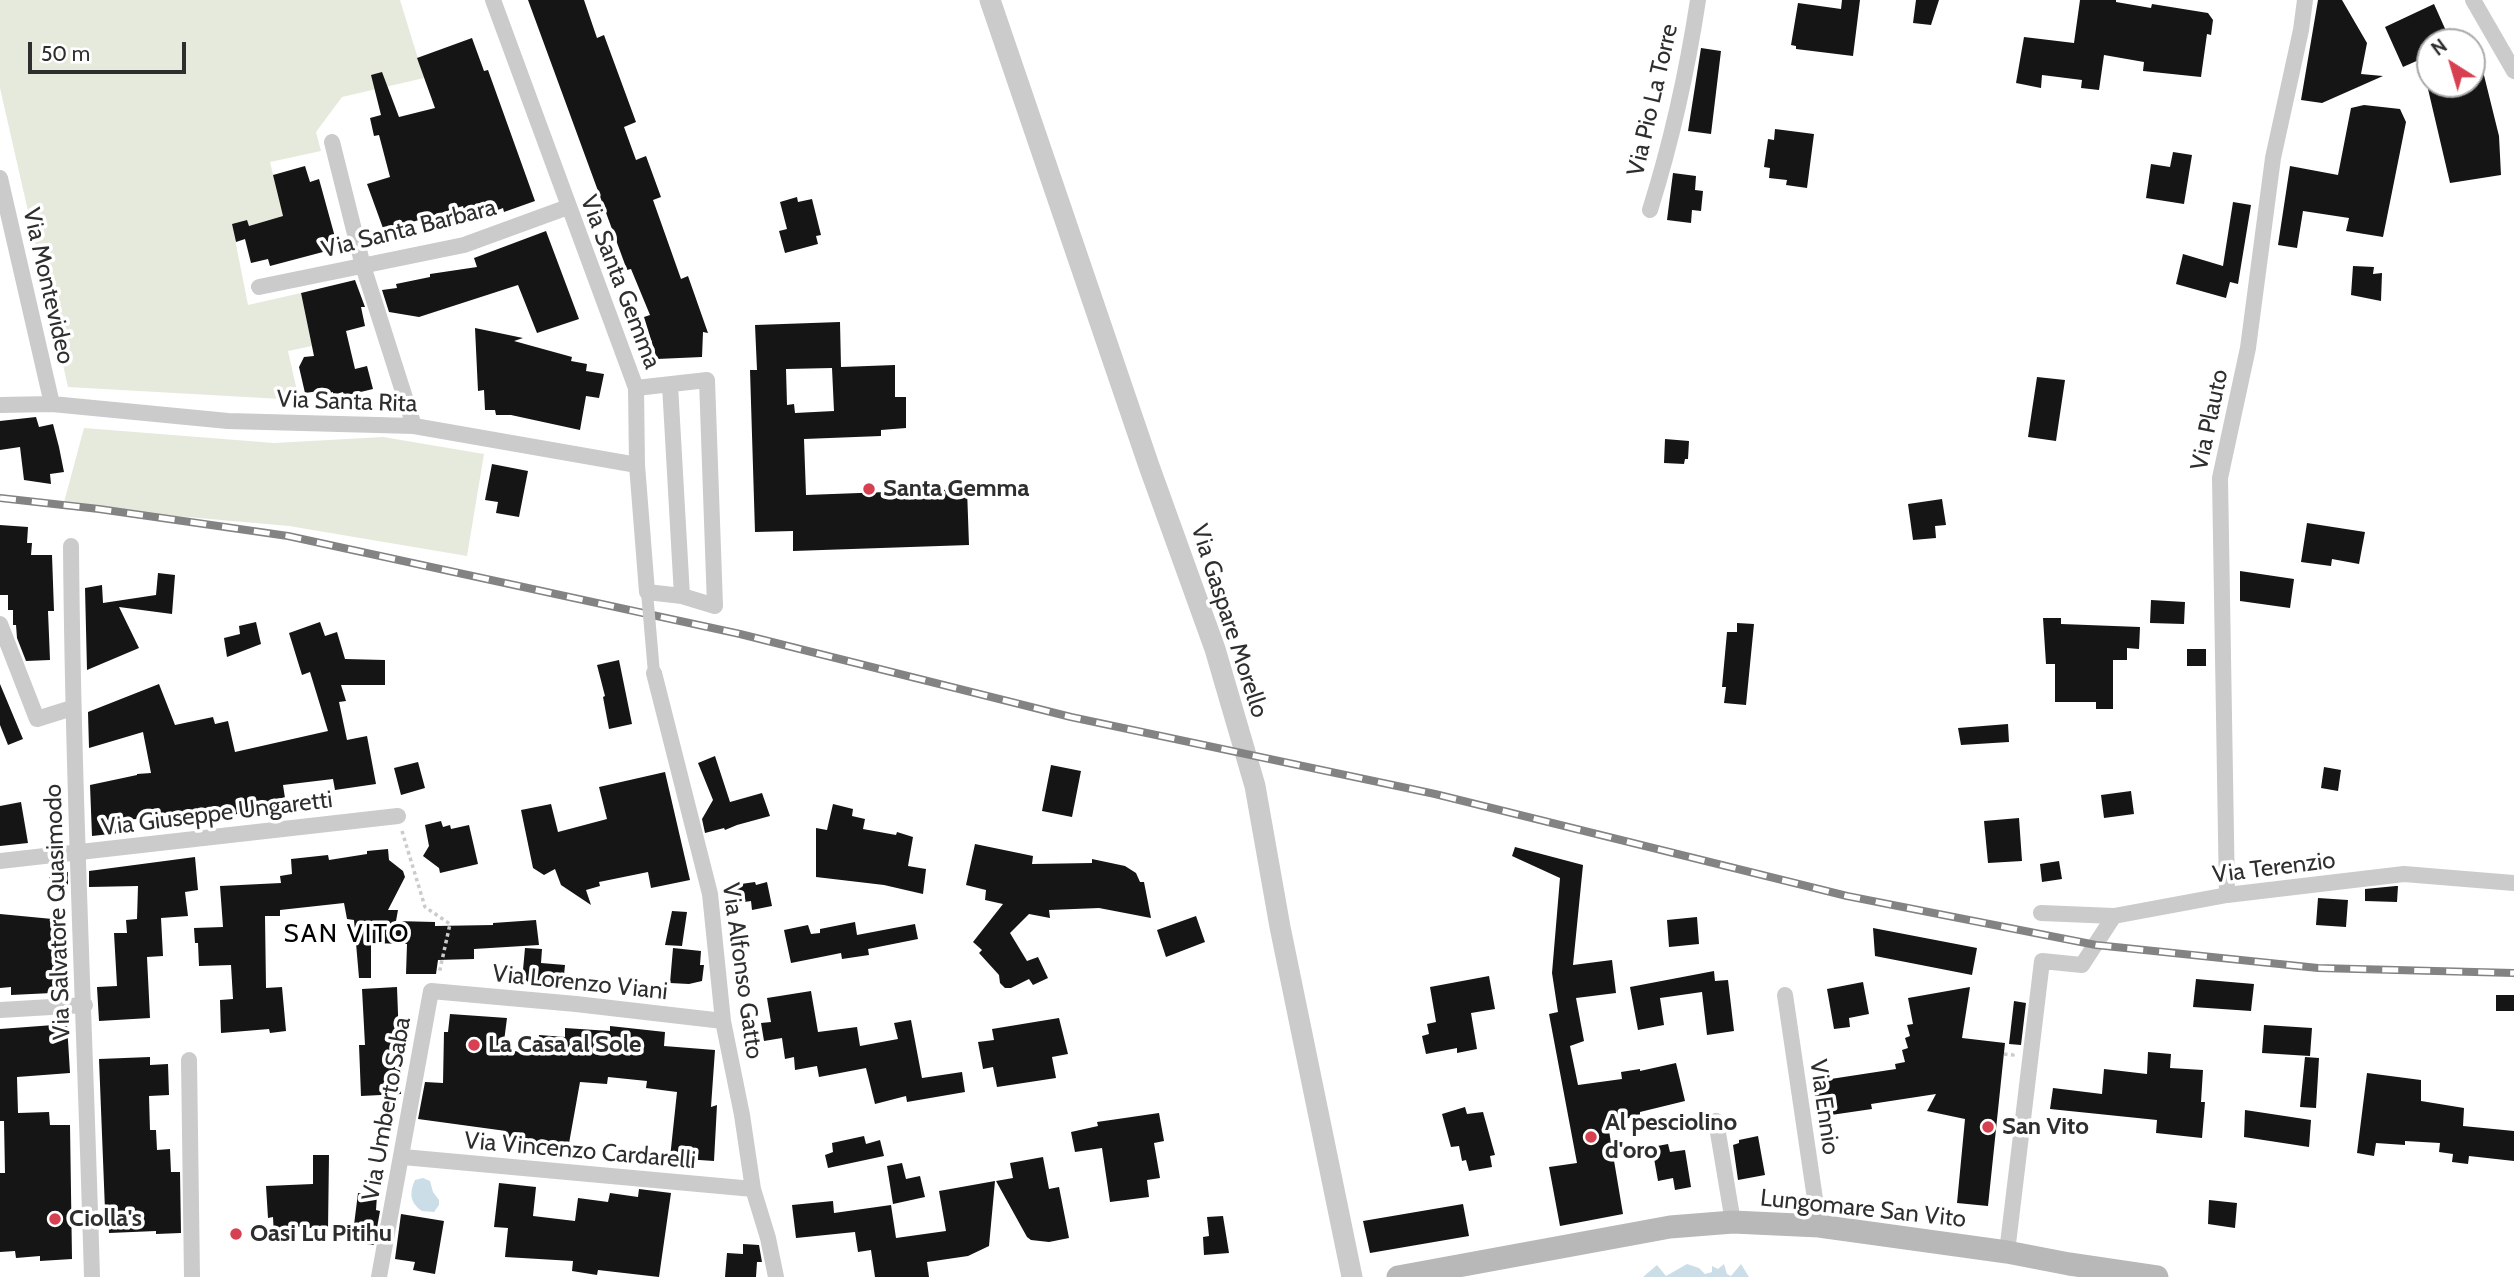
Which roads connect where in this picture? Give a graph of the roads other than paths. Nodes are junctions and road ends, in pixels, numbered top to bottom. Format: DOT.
graph roads {
  1 [pos="493,0"];
  2 [pos="990,0"];
  3 [pos="1698,0"];
  4 [pos="2305,0"];
  5 [pos="2473,0"];
  6 [pos="2514,71"];
  7 [pos="332,142"];
  8 [pos="0,178"];
  9 [pos="568,207"];
  10 [pos="1650,210"];
  11 [pos="363,266"];
  12 [pos="259,287"];
  13 [pos="670,385"];
  14 [pos="636,388"];
  15 [pos="52,404"];
  16 [pos="0,405"];
  17 [pos="414,426"];
  18 [pos="637,465"];
  19 [pos="71,546"];
  20 [pos="647,592"];
  21 [pos="682,596"];
  22 [pos="0,624"];
  23 [pos="654,673"];
  24 [pos="72,708"];
  25 [pos="398,816"];
  26 [pos="79,853"];
  27 [pos="0,862"];
  28 [pos="2514,883"];
  29 [pos="2227,895"];
  30 [pos="2041,913"];
  31 [pos="2114,916"];
  32 [pos="434,991"];
  33 [pos="1785,995"];
  34 [pos="85,1005"];
  35 [pos="0,1010"];
  36 [pos="723,1021"];
  37 [pos="189,1060"];
  38 [pos="1716,1121"];
  39 [pos="402,1157"];
  40 [pos="753,1189"];
  41 [pos="1733,1222"];
  42 [pos="1819,1226"];
  43 [pos="2007,1252"];
  44 [pos="92,1277"];
  45 [pos="192,1277"];
  46 [pos="379,1277"];
  47 [pos="776,1277"];
  48 [pos="1352,1277"];
  49 [pos="1398,1277"];
  50 [pos="2157,1277"];
  1 -- 9 [label="street, Via Santa Gemma"];
  2 -- 48 [label="street, Via Gaspare Morello"];
  3 -- 10 [label="street, Via Pio La Torre"];
  4 -- 29 [label="street, Via Plauto"];
  5 -- 6 [label="street"];
  7 -- 11 [label="street"];
  8 -- 15 [label="street, Via Montevideo"];
  9 -- 11 [label="street, Via Santa Barbara"];
  9 -- 14 [label="street, Via Santa Gemma"];
  11 -- 12 [label="street, Via Santa Barbara"];
  11 -- 17 [label="street"];
  13 -- 14 [label="street"];
  13 -- 21 [label="street"];
  13 -- 21 [label="street"];
  14 -- 18 [label="street, Via Santa Gemma"];
  15 -- 16 [label="street, Via Santa Rita"];
  15 -- 17 [label="street, Via Santa Rita"];
  17 -- 18 [label="street, Via Santa Rita"];
  18 -- 20 [label="street, Via Santa Gemma"];
  19 -- 24 [label="street, Via Salvatore Quasimodo"];
  20 -- 21 [label="street"];
  20 -- 23 [label="street, bridge"];
  22 -- 24 [label="street"];
  23 -- 36 [label="street, Via Alfonso Gatto"];
  24 -- 26 [label="street, Via Salvatore Quasimodo"];
  25 -- 26 [label="street, Via Giuseppe Ungaretti"];
  26 -- 27 [label="street, Via Giuseppe Ungaretti"];
  26 -- 34 [label="street, Via Salvatore Quasimodo"];
  28 -- 29 [label="street, Via Terenzio"];
  29 -- 31 [label="street, Via Terenzio"];
  30 -- 31 [label="street, Via Terenzio"];
  31 -- 43 [label="street"];
  32 -- 36 [label="street, Via Lorenzo Viani"];
  32 -- 39 [label="street, Via Umberto Saba"];
  33 -- 42 [label="street, Via Ennio"];
  34 -- 35 [label="street"];
  34 -- 44 [label="street, Via Salvatore Quasimodo"];
  36 -- 40 [label="street, Via Alfonso Gatto"];
  37 -- 45 [label="street"];
  38 -- 41 [label="street"];
  39 -- 40 [label="street, Via Vincenzo Cardarelli"];
  39 -- 46 [label="street, Via Umberto Saba"];
  40 -- 47 [label="street, Via Alfonso Gatto"];
  41 -- 42 [label="main road, Lungomare San Vito"];
  41 -- 49 [label="main road, Lungomare San Vito"];
  42 -- 43 [label="main road, Lungomare San Vito"];
  43 -- 50 [label="main road, Lungomare San Vito"];
}
